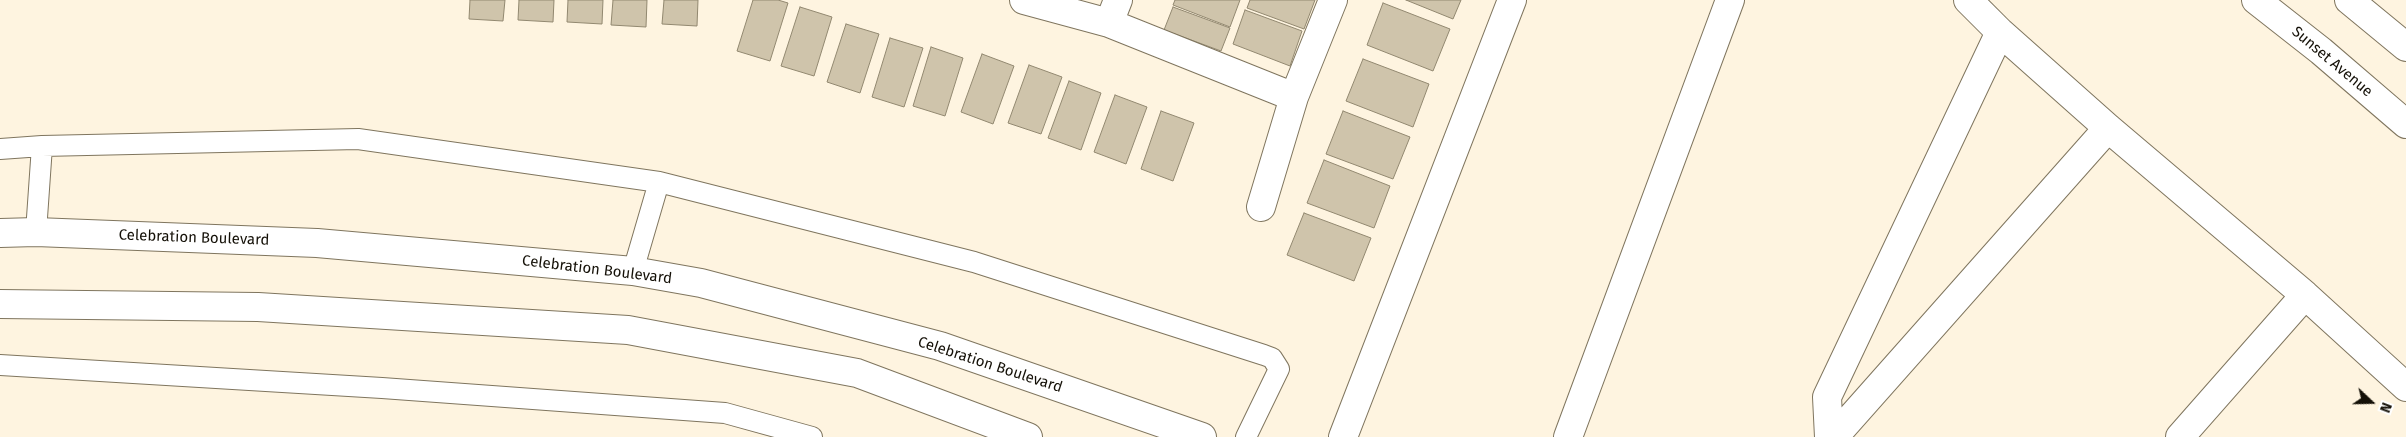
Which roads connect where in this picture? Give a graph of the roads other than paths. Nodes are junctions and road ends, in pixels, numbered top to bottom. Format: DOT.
graph roads {
  1 [pos="1024,0"];
  2 [pos="1333,0"];
  3 [pos="1512,0"];
  4 [pos="1730,0"];
  5 [pos="1968,0"];
  6 [pos="2256,0"];
  7 [pos="2349,0"];
  8 [pos="1113,12"];
  9 [pos="2000,32"];
  10 [pos="2406,47"];
  11 [pos="1294,97"];
  12 [pos="2406,124"];
  13 [pos="2108,128"];
  14 [pos="42,146"];
  15 [pos="0,149"];
  16 [pos="659,182"];
  17 [pos="1261,207"];
  18 [pos="36,232"];
  19 [pos="0,233"];
  20 [pos="633,271"];
  21 [pos="2305,295"];
  22 [pos="0,304"];
  23 [pos="0,365"];
  24 [pos="2406,387"];
  25 [pos="812,437"];
  26 [pos="1028,437"];
  27 [pos="1202,437"];
  28 [pos="1246,437"];
  29 [pos="1344,437"];
  30 [pos="1568,437"];
  31 [pos="1829,437"];
  32 [pos="1834,437"];
  33 [pos="2180,437"];
  1 -- 8 [label="street"];
  2 -- 11 [label="street"];
  3 -- 29 [label="street"];
  4 -- 30 [label="street"];
  5 -- 9 [label="street"];
  6 -- 12 [label="street, Sunset Avenue"];
  7 -- 10 [label="street"];
  8 -- 11 [label="street"];
  9 -- 13 [label="street"];
  9 -- 31 [label="street"];
  11 -- 17 [label="street"];
  13 -- 21 [label="street"];
  13 -- 32 [label="street"];
  14 -- 15 [label="lane"];
  14 -- 16 [label="lane"];
  14 -- 18 [label="lane"];
  16 -- 20 [label="lane"];
  16 -- 28 [label="lane"];
  18 -- 19 [label="street, Celebration Boulevard"];
  18 -- 20 [label="street, Celebration Boulevard"];
  20 -- 27 [label="street, Celebration Boulevard"];
  21 -- 24 [label="street"];
  21 -- 33 [label="street"];
  22 -- 26 [label="street"];
  23 -- 25 [label="lane"];
}
